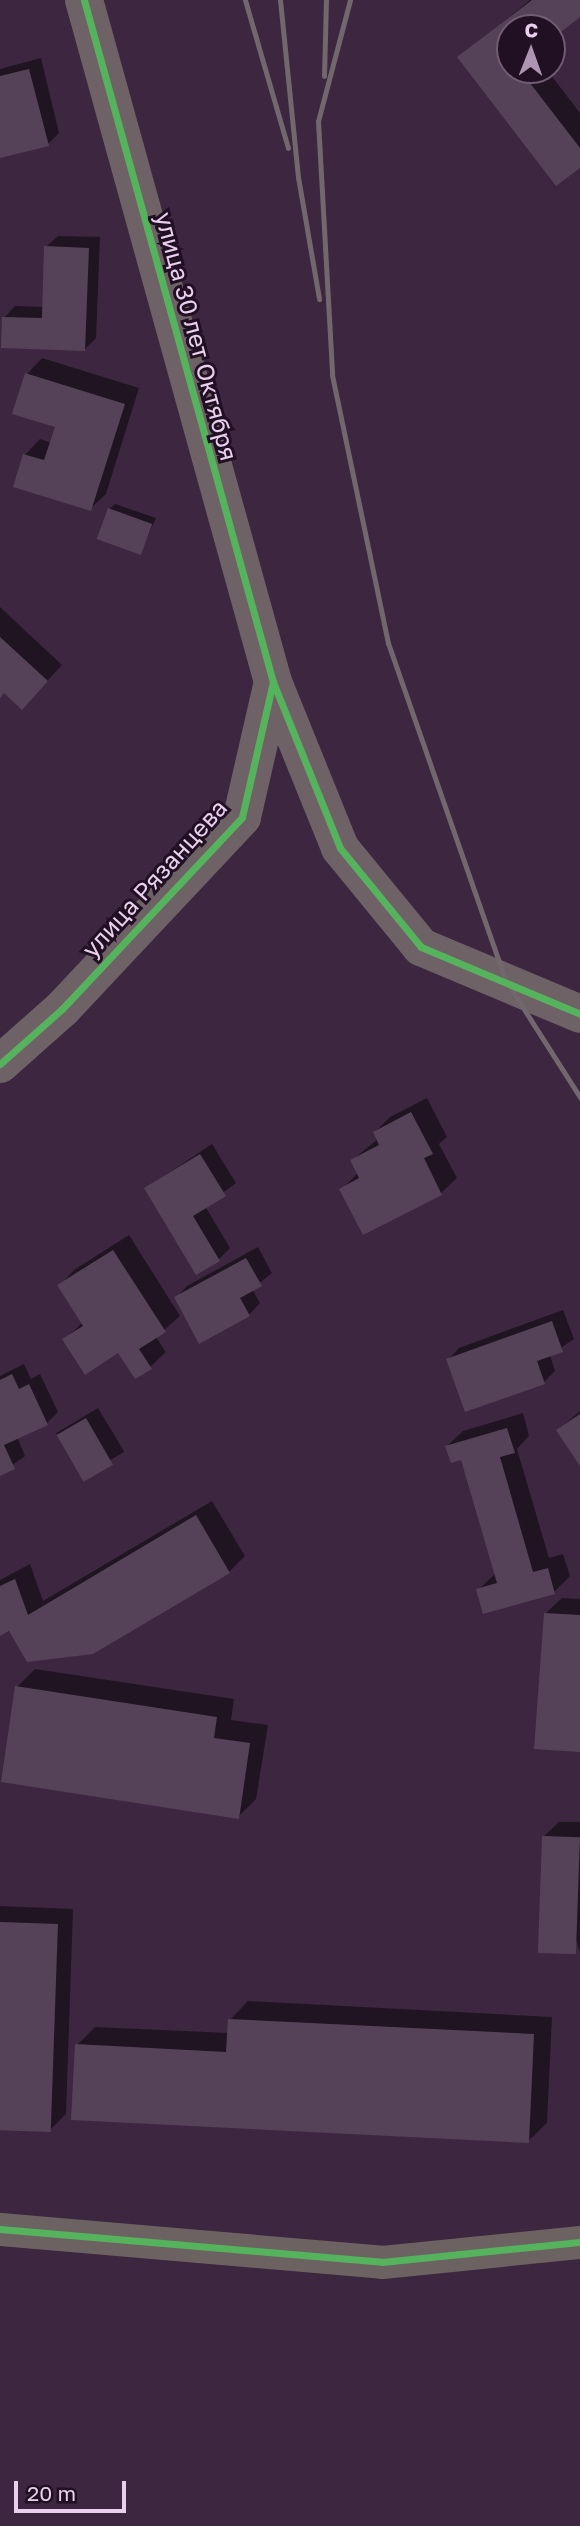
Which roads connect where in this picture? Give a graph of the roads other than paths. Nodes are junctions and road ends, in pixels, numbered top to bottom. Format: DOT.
graph roads {
  1 [pos="84,0"];
  2 [pos="273,682"];
  3 [pos="580,1014"];
  4 [pos="0,1063"];
  5 [pos="0,2229"];
  6 [pos="580,2242"];
  1 -- 2 [label="street, улица 30 лет Октября"];
  2 -- 3 [label="street, улица 30 лет Октября"];
  2 -- 4 [label="street, улица Рязанцева"];
  5 -- 6 [label="street"];
}
